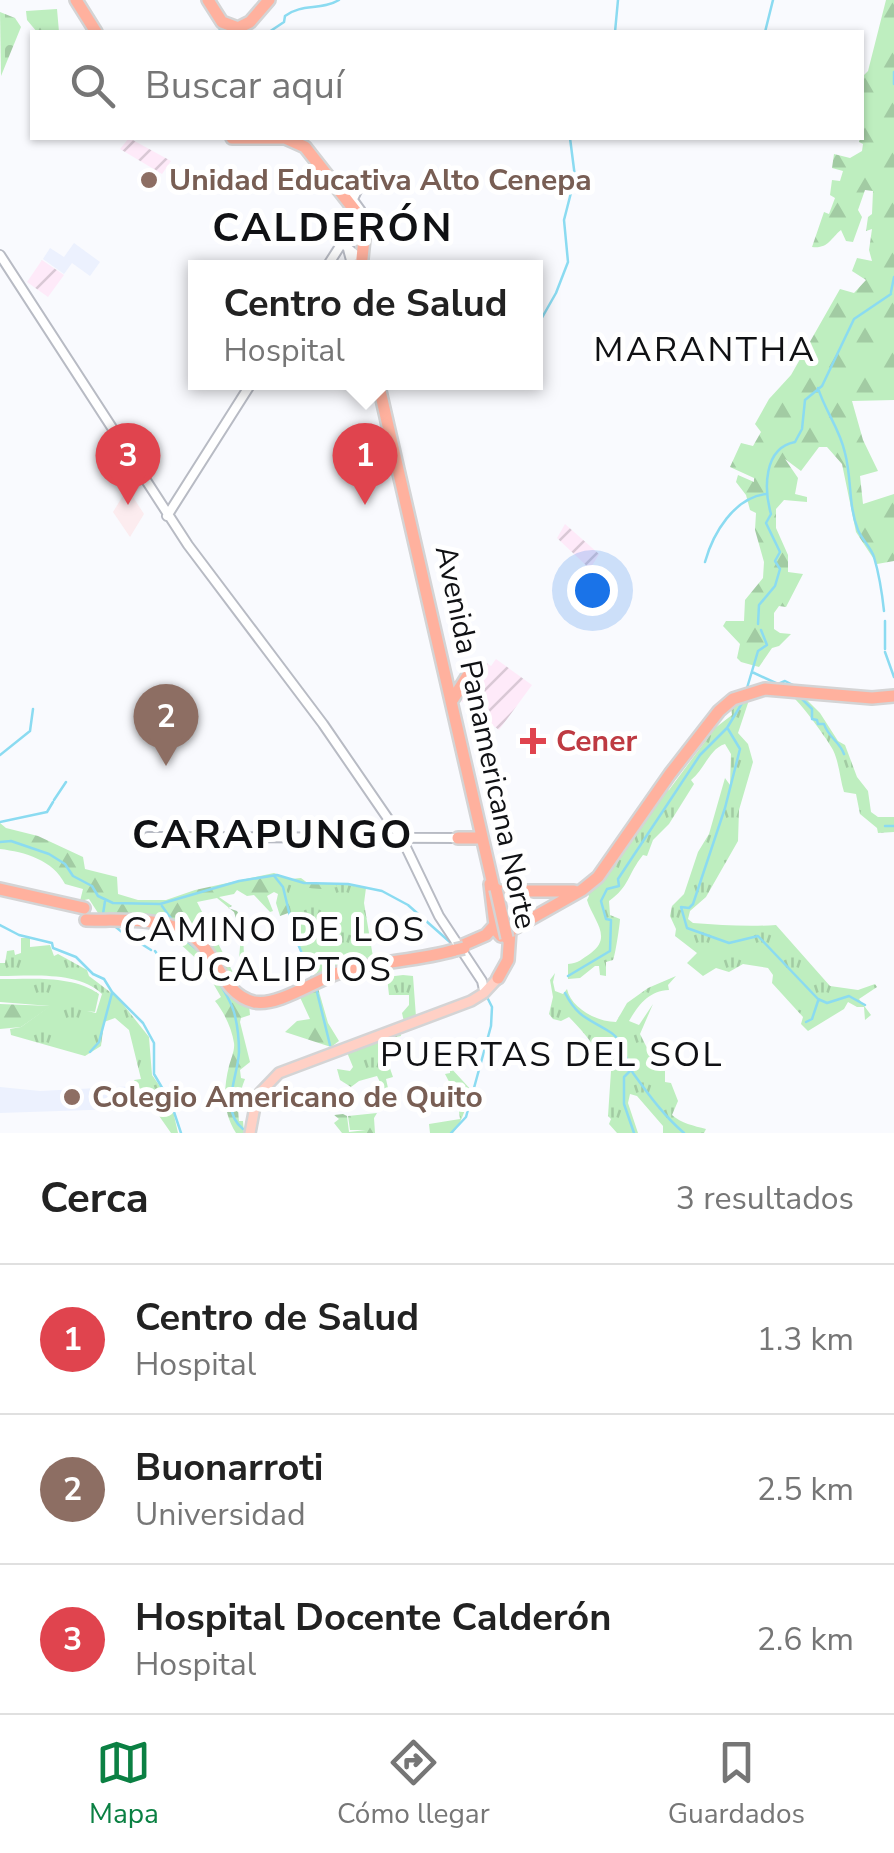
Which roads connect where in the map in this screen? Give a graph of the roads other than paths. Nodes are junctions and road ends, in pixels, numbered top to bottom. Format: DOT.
graph roads {
  1 [pos="78,0"];
  2 [pos="209,0"];
  3 [pos="268,0"];
  4 [pos="97,30"];
  5 [pos="289,140"];
  6 [pos="297,140"];
  7 [pos="0,256"];
  8 [pos="333,260"];
  9 [pos="358,260"];
  10 [pos="364,260"];
  11 [pos="364,260"];
  12 [pos="364,260"];
  13 [pos="247,390"];
  14 [pos="381,390"];
  15 [pos="381,390"];
  16 [pos="382,390"];
  17 [pos="384,404"];
  18 [pos="392,426"];
  19 [pos="390,441"];
  20 [pos="407,502"];
  21 [pos="168,515"];
  22 [pos="420,570"];
  23 [pos="433,605"];
  24 [pos="433,626"];
  25 [pos="454,676"];
  26 [pos="746,691"];
  27 [pos="894,694"];
  28 [pos="451,698"];
  29 [pos="481,831"];
  30 [pos="148,837"];
  31 [pos="458,838"];
  32 [pos="400,840"];
  33 [pos="493,882"];
  34 [pos="0,891"];
  35 [pos="565,894"];
  36 [pos="505,926"];
  37 [pos="457,945"];
  38 [pos="490,982"];
  39 [pos="249,1127"];
  1 -- 4 [label="highway"];
  2 -- 3 [label="highway"];
  2 -- 3 [label="highway"];
  5 -- 10 [label="highway"];
  6 -- 11 [label="highway"];
  6 -- 12 [label="main road"];
  7 -- 21 [label="main road"];
  7 -- 21 [label="main road"];
  8 -- 9 [label="main road"];
  13 -- 21 [label="main road"];
  14 -- 17 [label="highway, Avenida Panamericana Norte"];
  15 -- 19 [label="main road, Avenida Panamericana Norte"];
  16 -- 18 [label="main road, Avenida Panamericana Norte"];
  17 -- 18 [label="highway, Avenida Panamericana Norte"];
  17 -- 19 [label="highway, Avenida Panamericana Norte"];
  18 -- 20 [label="highway, Avenida Panamericana Norte"];
  18 -- 23 [label="main road, Avenida Panamericana Norte"];
  19 -- 20 [label="highway, Avenida Panamericana Norte"];
  19 -- 22 [label="main road, Avenida Panamericana Norte"];
  20 -- 22 [label="highway, Avenida Panamericana Norte"];
  20 -- 23 [label="highway, Avenida Panamericana Norte"];
  21 -- 32 [label="main road"];
  22 -- 24 [label="highway, Avenida Panamericana Norte"];
  23 -- 24 [label="highway, Avenida Panamericana Norte"];
  23 -- 25 [label="main road, Avenida Panamericana Norte"];
  24 -- 25 [label="highway, Avenida Panamericana Norte"];
  24 -- 28 [label="highway, Avenida Panamericana Norte"];
  25 -- 28 [label="highway, Avenida Panamericana Norte"];
  25 -- 28 [label="highway"];
  26 -- 27 [label="highway"];
  26 -- 35 [label="highway"];
  26 -- 36 [label="highway"];
  28 -- 29 [label="highway, Avenida Panamericana Norte"];
  29 -- 31 [label="highway"];
  29 -- 32 [label="main road"];
  29 -- 33 [label="highway, Avenida Panamericana Norte"];
  29 -- 33 [label="highway, Avenida Panamericana Norte"];
  30 -- 32 [label="main road"];
  31 -- 32 [label="main road"];
  32 -- 37 [label="main road"];
  33 -- 35 [label="highway"];
  33 -- 36 [label="highway, Avenida Panamericana Norte, bridge"];
  33 -- 36 [label="highway"];
  33 -- 36 [label="highway"];
  34 -- 37 [label="highway"];
  35 -- 36 [label="highway"];
  36 -- 37 [label="highway"];
  36 -- 38 [label="highway, Avenida Panamericana Norte"];
  37 -- 38 [label="main road"];
  38 -- 39 [label="main road"];
  38 -- 39 [label="main road"];
}
